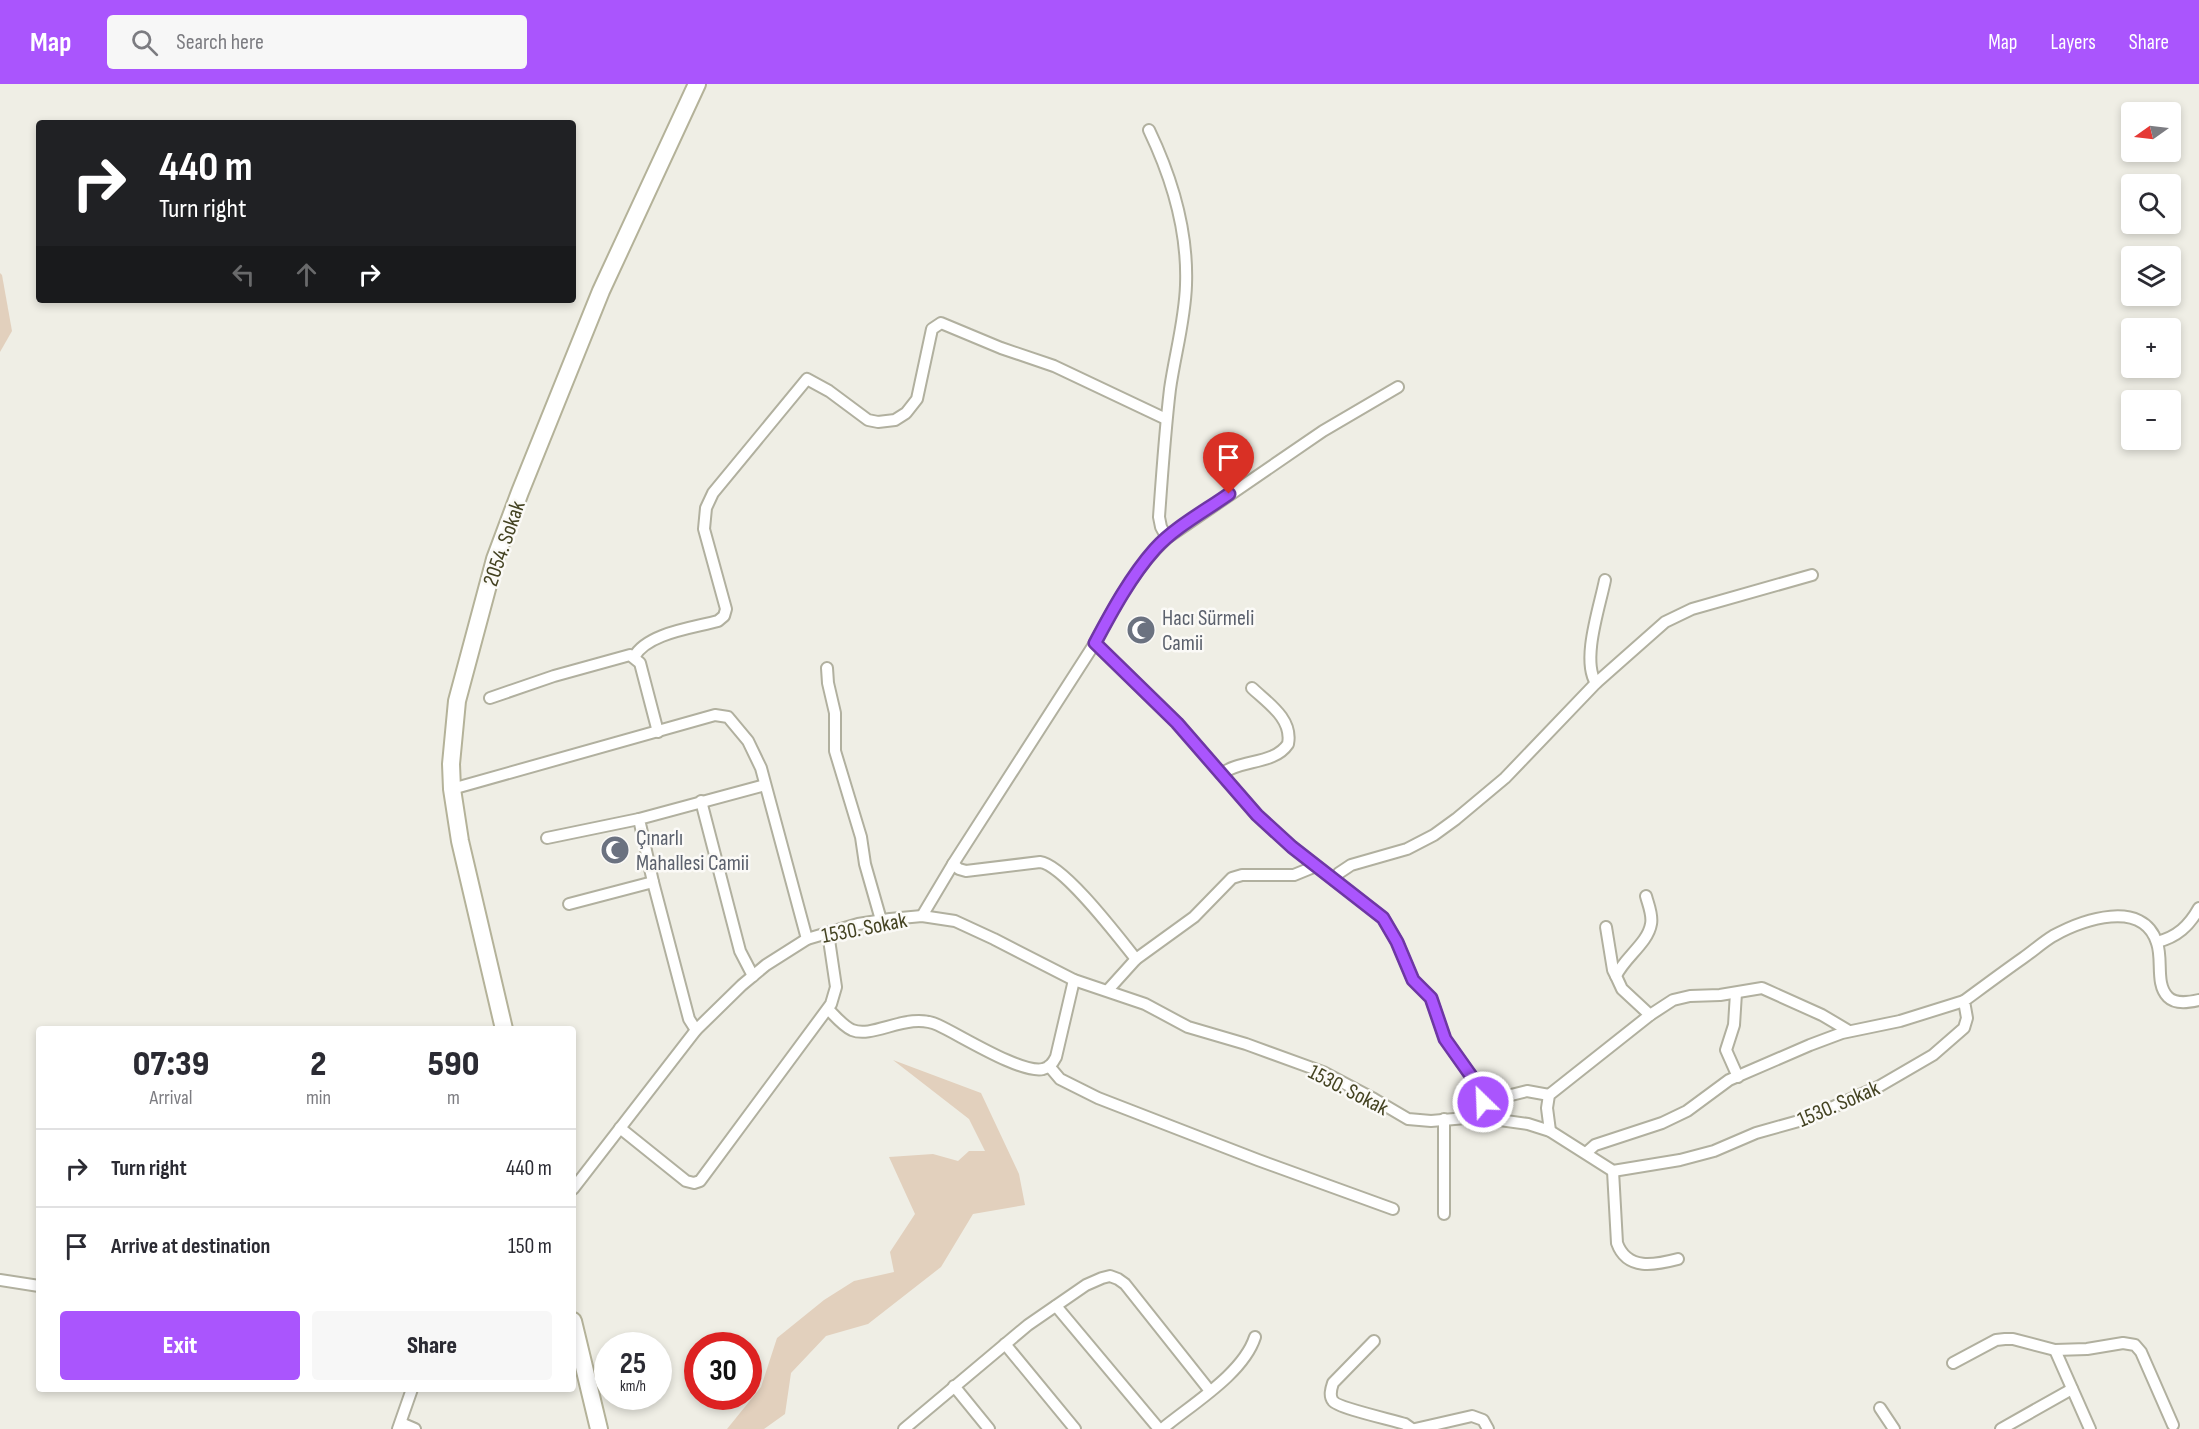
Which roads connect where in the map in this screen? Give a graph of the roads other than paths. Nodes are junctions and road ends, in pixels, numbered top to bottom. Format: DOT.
graph roads {
  1 [pos="697,84"];
  2 [pos="1149,130"];
  3 [pos="1398,387"];
  4 [pos="1166,419"];
  5 [pos="1167,538"];
  6 [pos="1812,575"];
  7 [pos="1605,580"];
  8 [pos="1095,643"];
  9 [pos="634,657"];
  10 [pos="827,668"];
  11 [pos="1596,683"];
  12 [pos="1252,688"];
  13 [pos="490,698"];
  14 [pos="658,732"];
  15 [pos="1221,774"];
  16 [pos="765,785"];
  17 [pos="452,789"];
  18 [pos="701,801"];
  19 [pos="639,819"];
  20 [pos="547,838"];
  21 [pos="953,864"];
  22 [pos="1316,866"];
  23 [pos="1334,880"];
  24 [pos="653,882"];
  25 [pos="1646,896"];
  26 [pos="569,904"];
  27 [pos="2199,908"];
  28 [pos="922,916"];
  29 [pos="881,920"];
  30 [pos="1606,927"];
  31 [pos="828,933"];
  32 [pos="807,939"];
  33 [pos="2157,942"];
  34 [pos="1136,959"];
  35 [pos="753,976"];
  36 [pos="1616,976"];
  37 [pos="1074,980"];
  38 [pos="1108,990"];
  39 [pos="1736,993"];
  40 [pos="2199,1000"];
  41 [pos="1964,1002"];
  42 [pos="828,1009"];
  43 [pos="1650,1015"];
  44 [pos="503,1026"];
  45 [pos="696,1030"];
  46 [pos="1849,1031"];
  47 [pos="1049,1066"];
  48 [pos="1738,1077"];
  49 [pos="1549,1095"];
  50 [pos="1483,1102"];
  51 [pos="1486,1118"];
  52 [pos="1444,1119"];
  53 [pos="620,1128"];
  54 [pos="1550,1131"];
  55 [pos="1586,1153"];
  56 [pos="1613,1171"];
  57 [pos="576,1185"];
  58 [pos="1393,1209"];
  59 [pos="1444,1214"];
  60 [pos="1678,1259"];
  61 [pos="0,1280"];
  62 [pos="36,1286"];
  63 [pos="1056,1306"];
  64 [pos="576,1333"];
  65 [pos="1255,1337"];
  66 [pos="1374,1341"];
  67 [pos="1005,1344"];
  68 [pos="2055,1350"];
  69 [pos="1953,1363"];
  70 [pos="954,1386"];
  71 [pos="2072,1389"];
  72 [pos="1210,1391"];
  73 [pos="411,1392"];
  74 [pos="1880,1408"];
  75 [pos="2173,1425"];
  76 [pos="400,1426"];
  77 [pos="416,1429"];
  78 [pos="599,1429"];
  79 [pos="905,1429"];
  80 [pos="989,1429"];
  81 [pos="1075,1429"];
  82 [pos="1161,1429"];
  83 [pos="1414,1429"];
  84 [pos="1488,1429"];
  85 [pos="1894,1429"];
  86 [pos="2001,1429"];
  87 [pos="2090,1429"];
  1 -- 17 [label="main road, 2054. Sokak"];
  2 -- 4 [label="street"];
  3 -- 5 [label="street"];
  4 -- 5 [label="street"];
  4 -- 9 [label="street"];
  5 -- 8 [label="street"];
  6 -- 11 [label="street"];
  7 -- 11 [label="street"];
  8 -- 15 [label="street"];
  8 -- 21 [label="street"];
  9 -- 13 [label="street"];
  9 -- 14 [label="street"];
  10 -- 29 [label="street"];
  11 -- 23 [label="street"];
  12 -- 15 [label="street"];
  14 -- 16 [label="street"];
  14 -- 17 [label="street"];
  15 -- 22 [label="street"];
  16 -- 18 [label="street"];
  16 -- 32 [label="street"];
  17 -- 44 [label="main road, 2054. Sokak"];
  18 -- 19 [label="street"];
  18 -- 35 [label="street"];
  19 -- 20 [label="street"];
  19 -- 24 [label="street"];
  21 -- 28 [label="street"];
  21 -- 34 [label="street"];
  22 -- 23 [label="street"];
  22 -- 34 [label="street"];
  23 -- 50 [label="street"];
  24 -- 26 [label="street"];
  24 -- 45 [label="street"];
  25 -- 36 [label="street"];
  27 -- 33 [label="street"];
  28 -- 29 [label="street, 1530. Sokak"];
  28 -- 37 [label="street, 1530. Sokak"];
  29 -- 31 [label="street, 1530. Sokak"];
  30 -- 36 [label="street"];
  31 -- 32 [label="street, 1530. Sokak"];
  31 -- 42 [label="street"];
  32 -- 35 [label="street, 1530. Sokak"];
  33 -- 40 [label="street"];
  33 -- 41 [label="street"];
  34 -- 38 [label="street"];
  35 -- 45 [label="street, 1530. Sokak"];
  36 -- 43 [label="street"];
  37 -- 38 [label="street, 1530. Sokak"];
  37 -- 47 [label="street"];
  38 -- 52 [label="street, 1530. Sokak"];
  39 -- 43 [label="street"];
  39 -- 46 [label="street"];
  39 -- 48 [label="street"];
  41 -- 46 [label="street"];
  41 -- 56 [label="street, 1530. Sokak"];
  42 -- 47 [label="street"];
  42 -- 53 [label="street"];
  43 -- 49 [label="street"];
  45 -- 53 [label="street, 1530. Sokak"];
  46 -- 48 [label="street"];
  47 -- 58 [label="street"];
  48 -- 55 [label="street"];
  49 -- 50 [label="street"];
  49 -- 54 [label="street"];
  50 -- 51 [label="street"];
  51 -- 52 [label="street, 1530. Sokak"];
  51 -- 54 [label="street, 1530. Sokak"];
  52 -- 59 [label="street"];
  53 -- 57 [label="street, 1530. Sokak"];
  54 -- 55 [label="street, 1530. Sokak"];
  55 -- 56 [label="street, 1530. Sokak"];
  56 -- 60 [label="street"];
  61 -- 62 [label="street"];
  63 -- 67 [label="street"];
  63 -- 72 [label="street"];
  63 -- 82 [label="street"];
  64 -- 78 [label="main road"];
  65 -- 72 [label="street"];
  66 -- 83 [label="street"];
  67 -- 70 [label="street"];
  67 -- 81 [label="street"];
  68 -- 69 [label="street"];
  68 -- 71 [label="street"];
  68 -- 75 [label="street"];
  70 -- 79 [label="street"];
  70 -- 80 [label="street"];
  71 -- 86 [label="street"];
  71 -- 87 [label="street"];
  72 -- 82 [label="street"];
  73 -- 76 [label="street"];
  74 -- 85 [label="street"];
  76 -- 77 [label="street"];
  83 -- 84 [label="street"];
}
